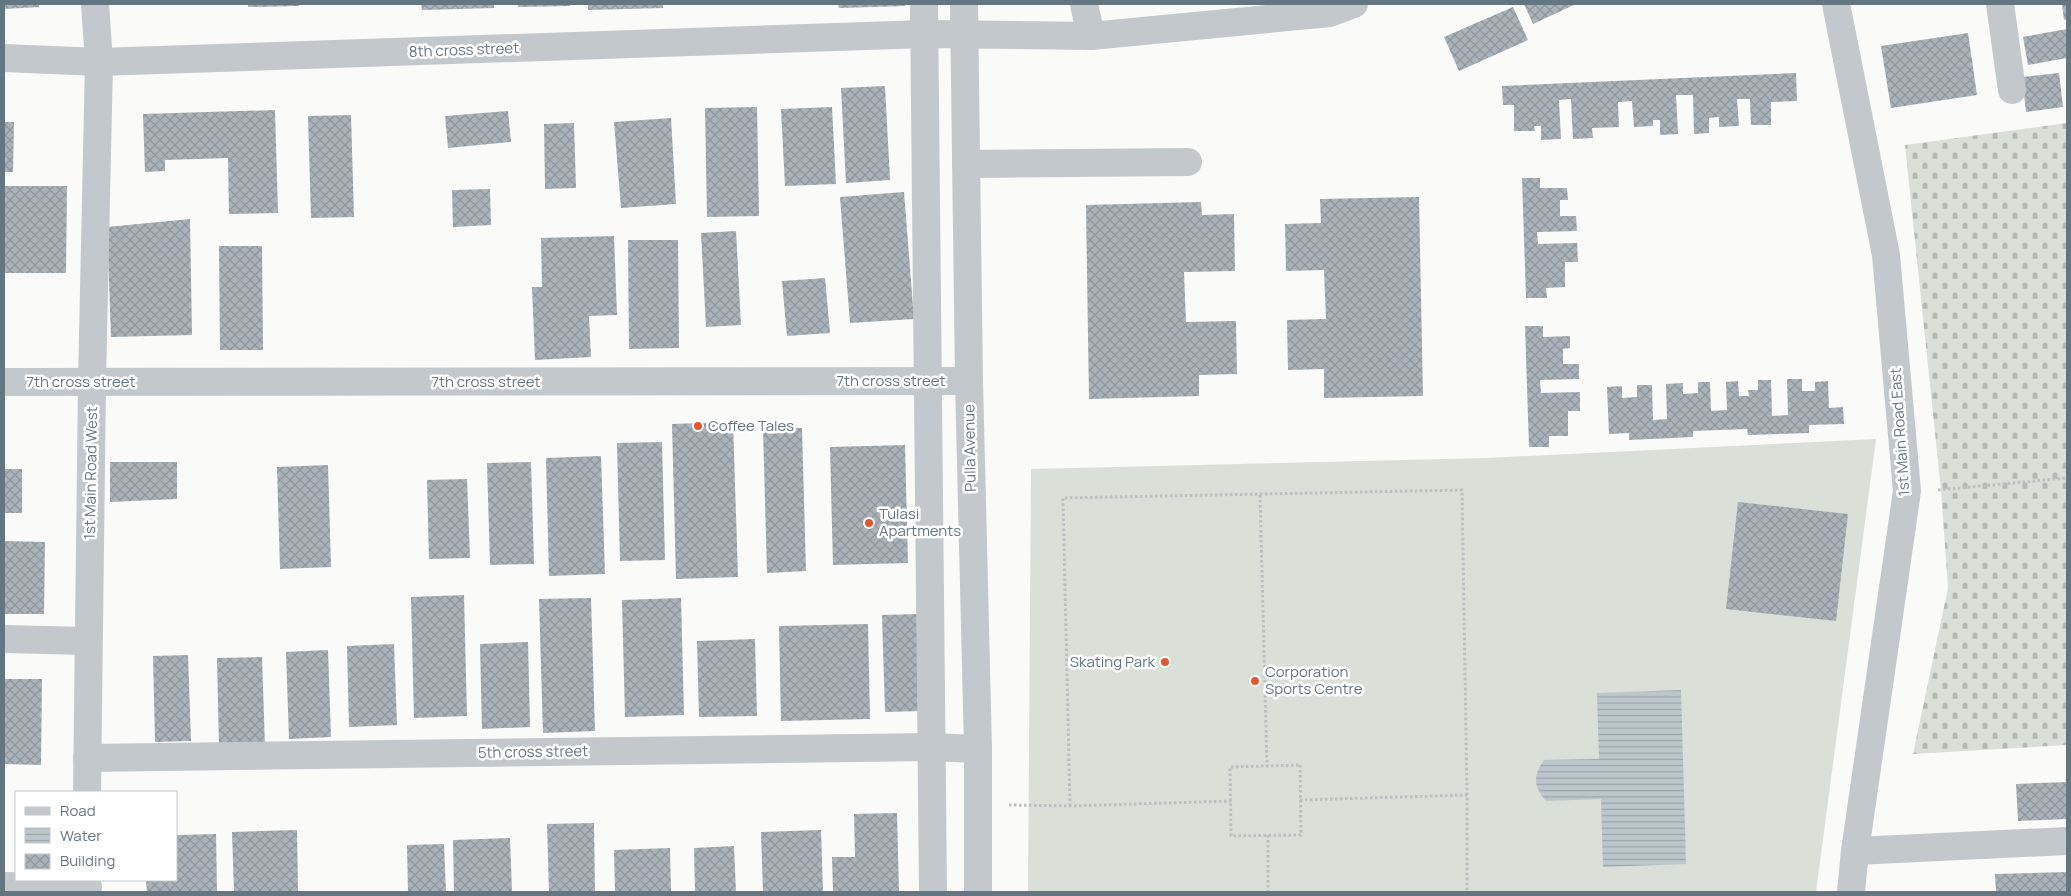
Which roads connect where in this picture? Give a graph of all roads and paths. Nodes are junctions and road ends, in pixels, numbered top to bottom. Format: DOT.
graph roads {
  1 [pos="95,4"];
  2 [pos="924,4"];
  3 [pos="964,4"];
  4 [pos="1084,4"];
  5 [pos="1354,4"];
  6 [pos="1836,4"];
  7 [pos="2000,4"];
  8 [pos="1220,13"];
  9 [pos="925,34"];
  10 [pos="964,34"];
  11 [pos="1091,36"];
  12 [pos="4,58"];
  13 [pos="99,62"];
  14 [pos="2012,90"];
  15 [pos="1188,162"];
  16 [pos="966,164"];
  17 [pos="928,380"];
  18 [pos="969,381"];
  19 [pos="4,382"];
  20 [pos="92,382"];
  21 [pos="2067,478"];
  22 [pos="1907,491"];
  23 [pos="1260,495"];
  24 [pos="4,639"];
  25 [pos="88,641"];
  26 [pos="931,747"];
  27 [pos="978,749"];
  28 [pos="87,758"];
  29 [pos="1266,766"];
  30 [pos="87,791"];
  31 [pos="1468,795"];
  32 [pos="1300,800"];
  33 [pos="1231,801"];
  34 [pos="1005,805"];
  35 [pos="1070,806"];
  36 [pos="1268,835"];
  37 [pos="2067,841"];
  38 [pos="1855,851"];
  39 [pos="4,886"];
  40 [pos="88,886"];
  41 [pos="932,892"];
  42 [pos="978,892"];
  43 [pos="1268,892"];
  44 [pos="1466,892"];
  45 [pos="1852,892"];
  1 -- 13 [label="street, 1st Main Road West"];
  2 -- 9 [label="street"];
  3 -- 10 [label="street, Pulla Avenue"];
  4 -- 11 [label="street"];
  5 -- 8 [label="street, 8th cross street"];
  6 -- 22 [label="street, 1st Main Road East"];
  7 -- 14 [label="street"];
  8 -- 11 [label="street, 8th cross street"];
  9 -- 10 [label="street, 8th cross street"];
  9 -- 13 [label="street, 8th cross street"];
  9 -- 17 [label="street"];
  10 -- 11 [label="street, 8th cross street"];
  10 -- 16 [label="street, Pulla Avenue"];
  12 -- 13 [label="street, 8th cross street"];
  13 -- 20 [label="street, 1st Main Road West"];
  15 -- 16 [label="street"];
  16 -- 18 [label="street, Pulla Avenue"];
  17 -- 18 [label="street, 7th cross street"];
  17 -- 20 [label="street, 7th cross street"];
  17 -- 26 [label="street"];
  18 -- 27 [label="street, Pulla Avenue"];
  19 -- 20 [label="street, 7th cross street"];
  20 -- 25 [label="street, 1st Main Road West"];
  21 -- 22 [label="path"];
  22 -- 38 [label="street, 1st Main Road East"];
  23 -- 29 [label="path"];
  23 -- 31 [label="path"];
  23 -- 35 [label="path"];
  24 -- 25 [label="street"];
  25 -- 28 [label="street, 1st Main Road West"];
  26 -- 27 [label="street, 5th cross street"];
  26 -- 28 [label="street, 5th cross street"];
  26 -- 41 [label="street"];
  27 -- 42 [label="street, Pulla Avenue"];
  28 -- 30 [label="street, 1st Main Road West"];
  29 -- 32 [label="path"];
  29 -- 33 [label="path"];
  31 -- 32 [label="path"];
  31 -- 44 [label="path"];
  32 -- 36 [label="path"];
  33 -- 35 [label="path"];
  33 -- 36 [label="path"];
  34 -- 35 [label="path"];
  36 -- 43 [label="path"];
  37 -- 38 [label="street"];
  38 -- 45 [label="street, 1st Main Road East"];
  39 -- 40 [label="street"];
}
